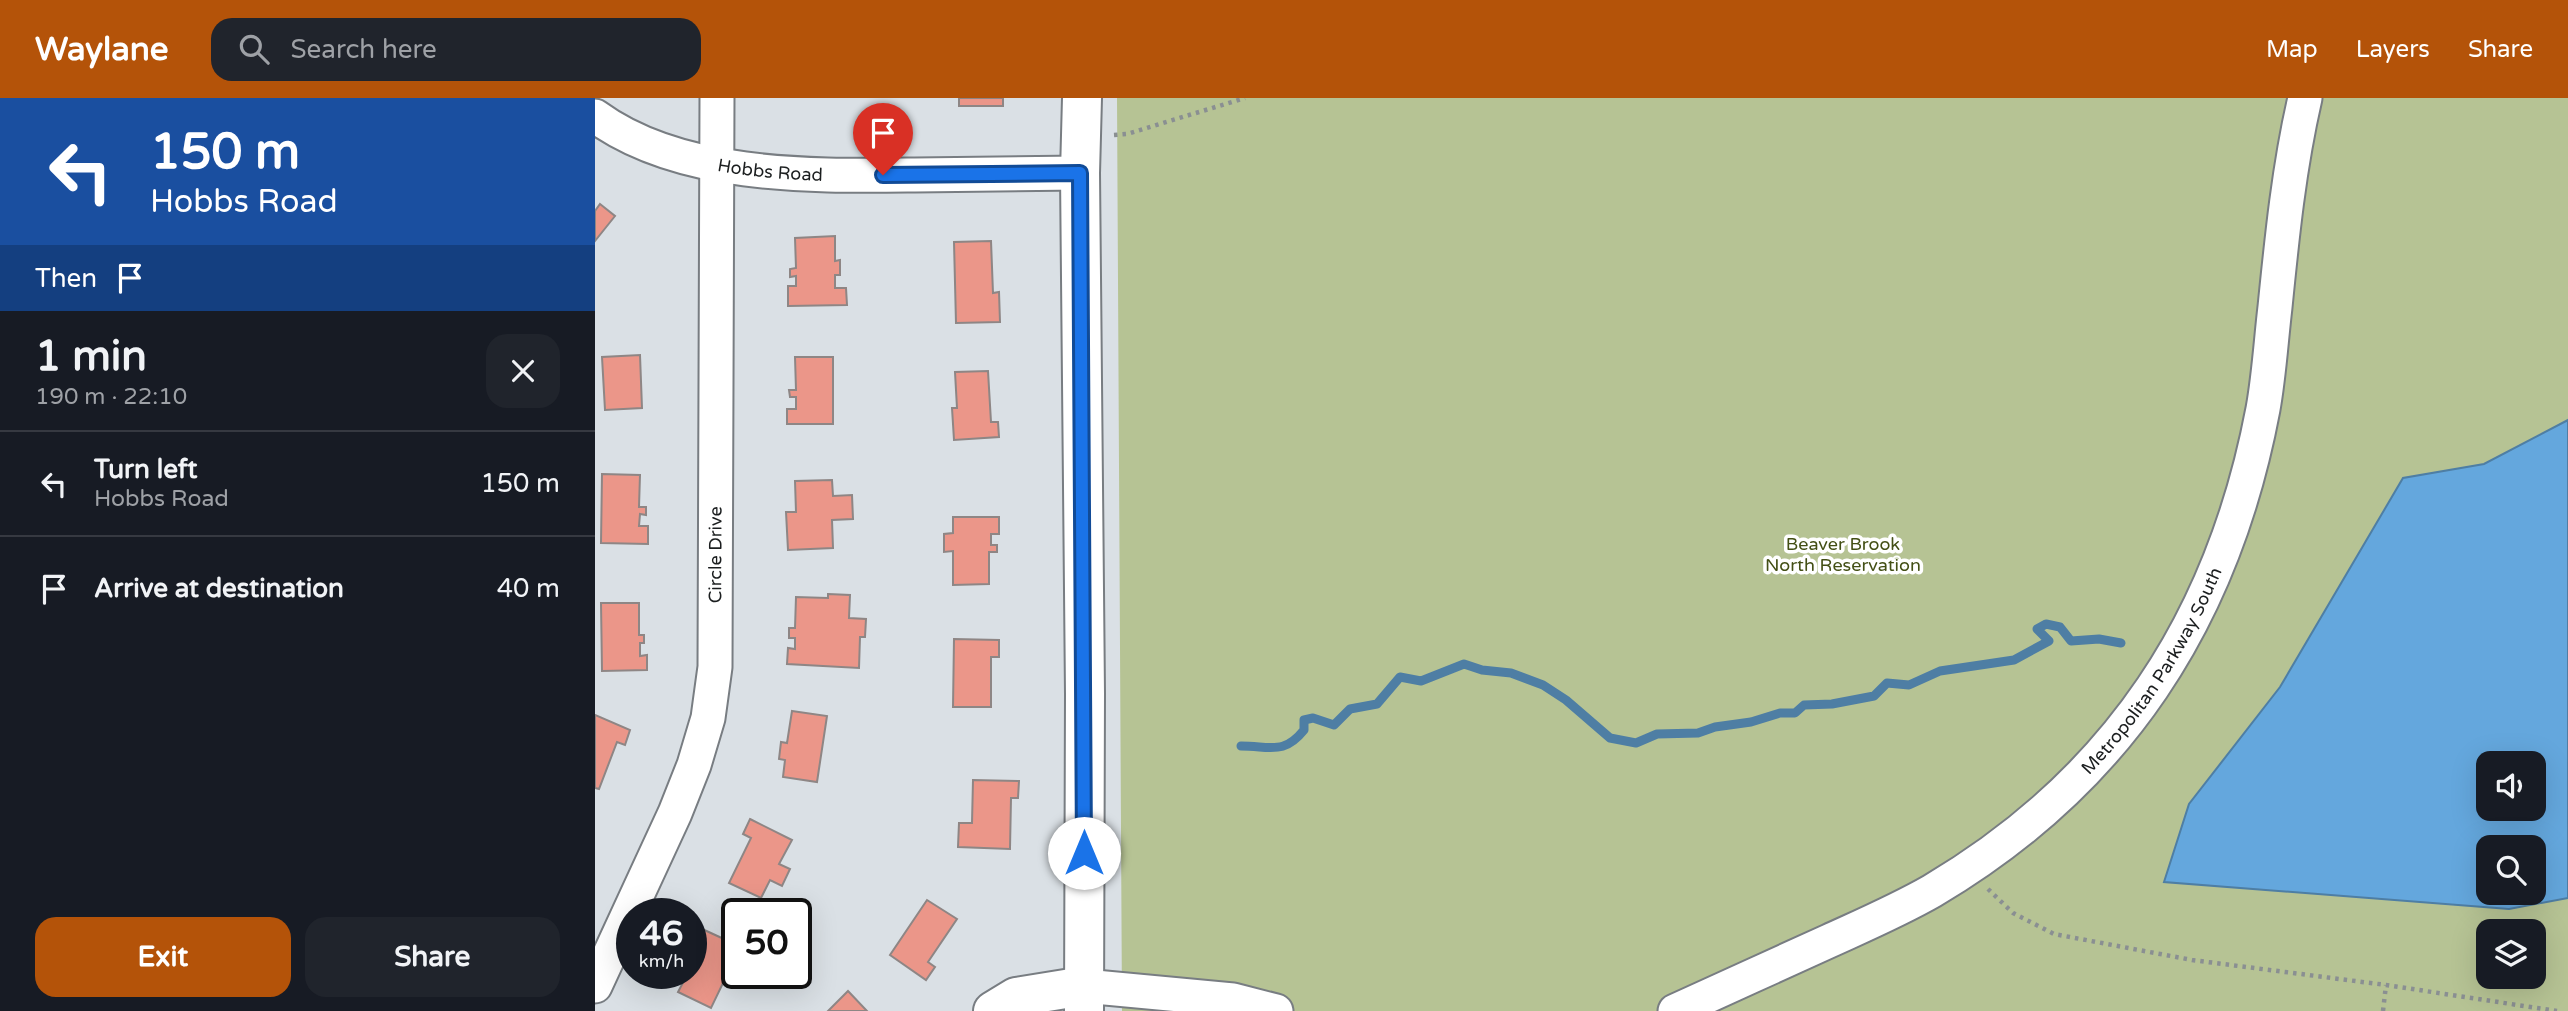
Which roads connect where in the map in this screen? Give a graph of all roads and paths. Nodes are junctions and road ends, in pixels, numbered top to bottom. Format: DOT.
graph roads {
  1 [pos="717,98"];
  2 [pos="1082,98"];
  3 [pos="1245,98"];
  4 [pos="2305,98"];
  5 [pos="595,116"];
  6 [pos="1081,155"];
  7 [pos="716,164"];
  8 [pos="1998,880"];
  9 [pos="1987,888"];
  10 [pos="1979,894"];
  11 [pos="2386,985"];
  12 [pos="595,986"];
  13 [pos="1084,999"];
  14 [pos="993,1011"];
  15 [pos="1276,1011"];
  16 [pos="1675,1011"];
  17 [pos="2383,1011"];
  18 [pos="2557,1011"];
  1 -- 7 [label="street, Circle Drive"];
  2 -- 6 [label="main road"];
  3 -- 6 [label="path"];
  4 -- 16 [label="street, Metropolitan Parkway South"];
  5 -- 7 [label="street, Hobbs Road"];
  6 -- 7 [label="street, Hobbs Road"];
  6 -- 13 [label="main road"];
  7 -- 12 [label="street, Circle Drive"];
  8 -- 9 [label="path"];
  9 -- 10 [label="path"];
  9 -- 11 [label="path"];
  11 -- 17 [label="path"];
  11 -- 18 [label="path"];
  13 -- 14 [label="main road"];
  13 -- 15 [label="street"];
}
